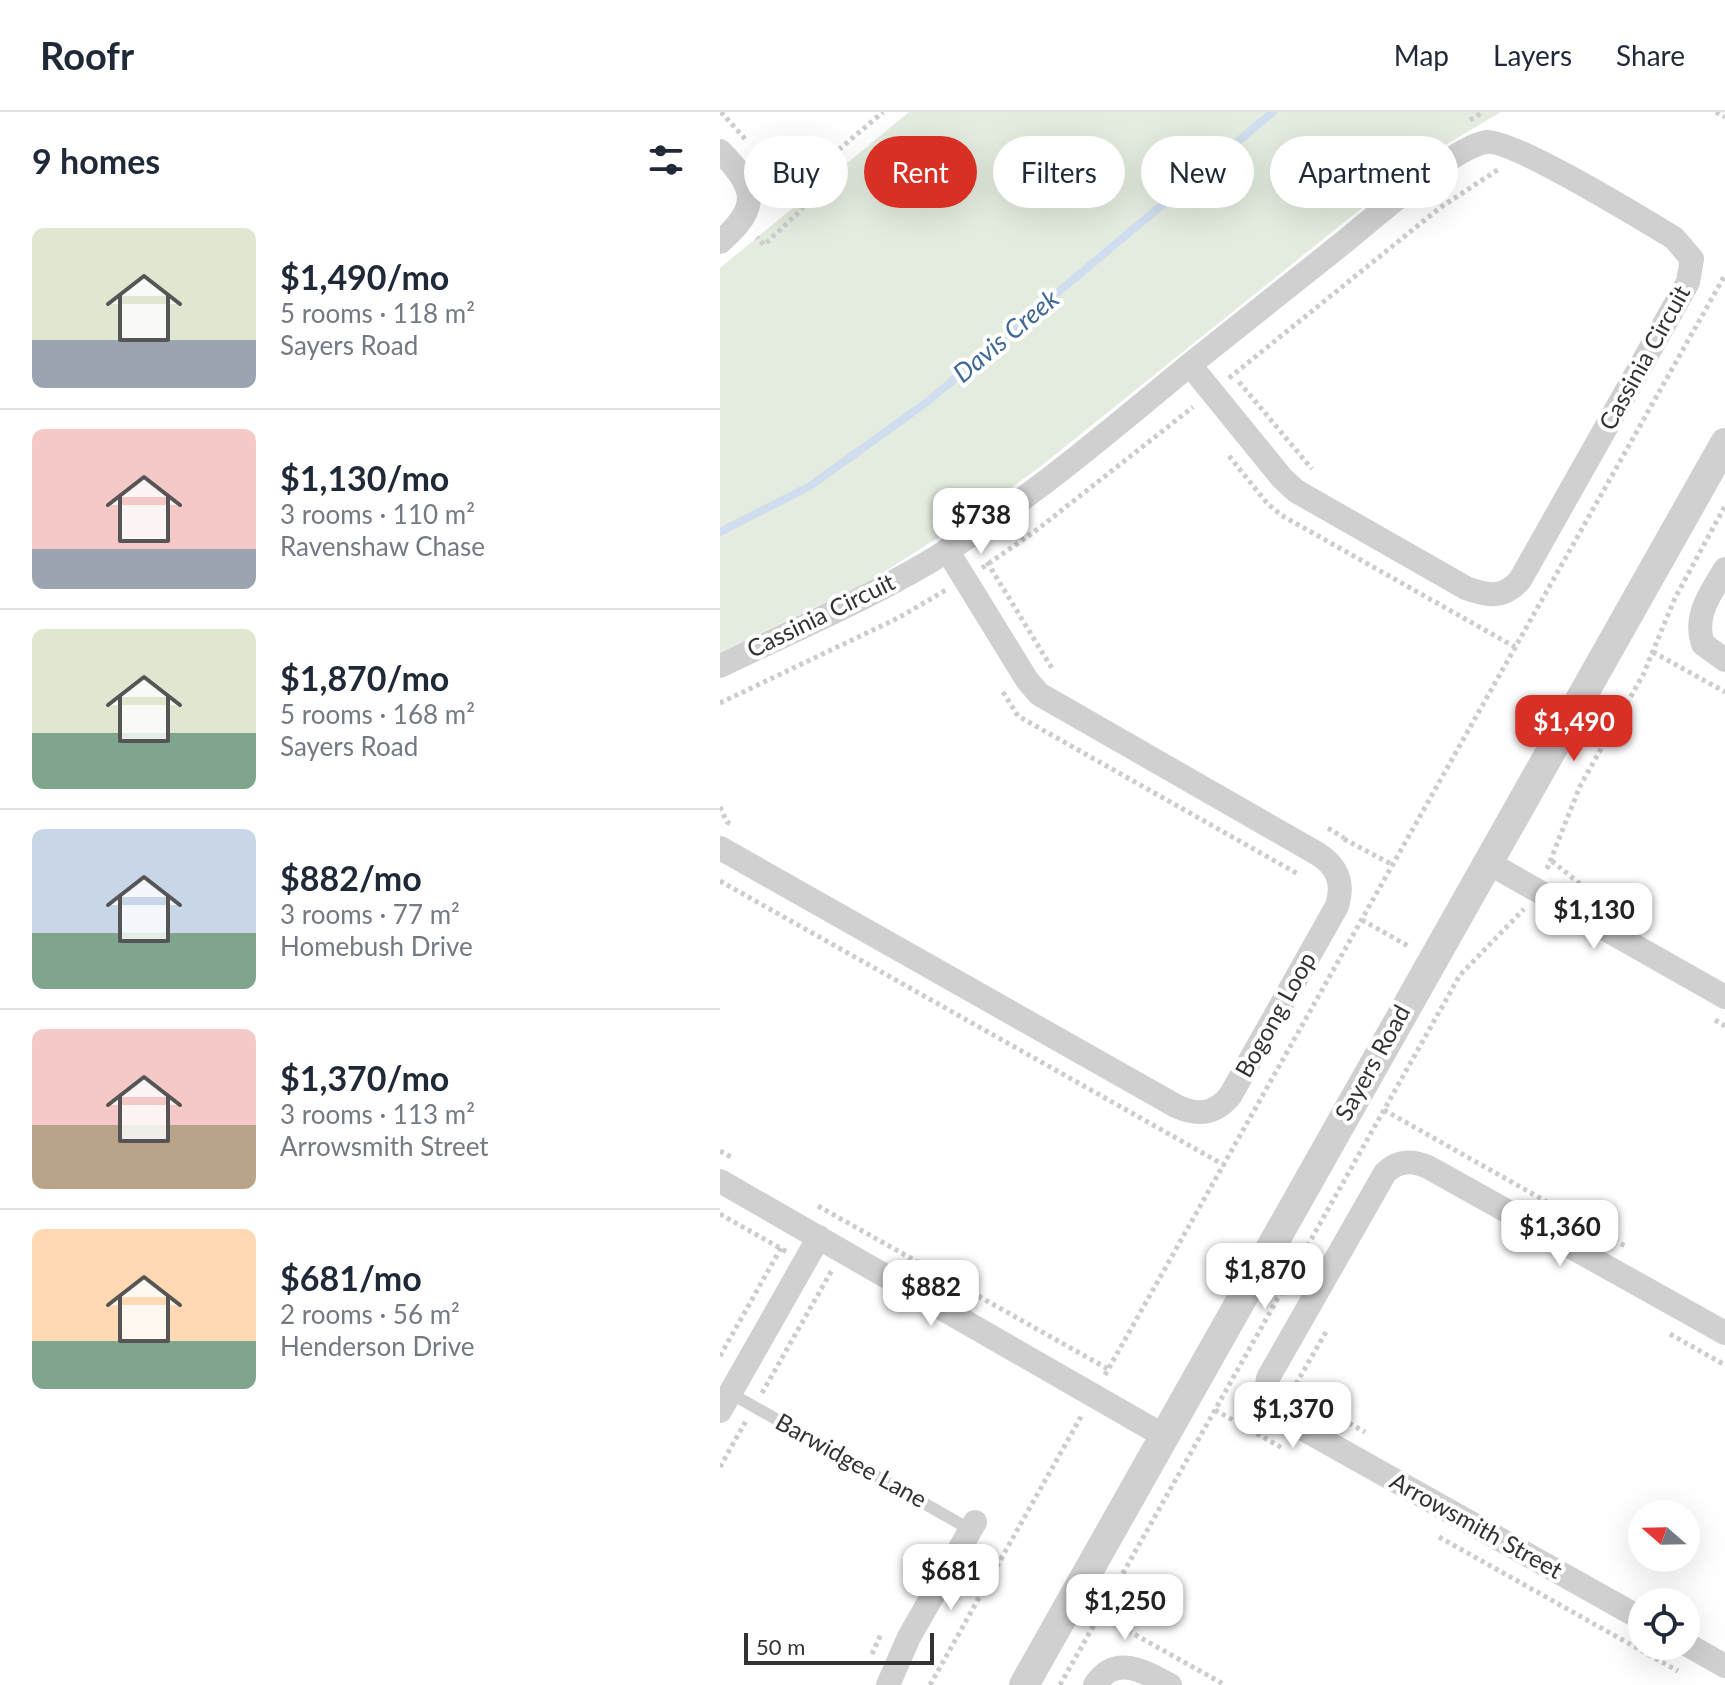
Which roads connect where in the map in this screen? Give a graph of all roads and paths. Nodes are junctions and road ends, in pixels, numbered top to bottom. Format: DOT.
graph roads {
  1 [pos="883,112"];
  2 [pos="1483,112"];
  3 [pos="1716,112"];
  4 [pos="1725,117"];
  5 [pos="1462,125"];
  6 [pos="848,142"];
  7 [pos="720,151"];
  8 [pos="720,242"];
  9 [pos="1725,275"];
  10 [pos="1211,348"];
  11 [pos="1190,365"];
  12 [pos="1725,443"];
  13 [pos="1319,474"];
  14 [pos="1725,506"];
  15 [pos="970,535"];
  16 [pos="947,550"];
  17 [pos="1725,569"];
  18 [pos="942,593"];
  19 [pos="949,605"];
  20 [pos="1653,652"];
  21 [pos="1725,660"];
  22 [pos="720,666"];
  23 [pos="1057,676"];
  24 [pos="1002,690"];
  25 [pos="1725,692"];
  26 [pos="720,807"];
  27 [pos="1317,822"];
  28 [pos="741,829"];
  29 [pos="1344,838"];
  30 [pos="720,848"];
  31 [pos="1487,862"];
  32 [pos="1305,878"];
  33 [pos="720,881"];
  34 [pos="1536,889"];
  35 [pos="1725,997"];
  36 [pos="1384,1110"];
  37 [pos="720,1151"];
  38 [pos="743,1164"];
  39 [pos="1224,1165"];
  40 [pos="720,1181"];
  41 [pos="816,1205"];
  42 [pos="855,1227"];
  43 [pos="819,1237"];
  44 [pos="781,1248"];
  45 [pos="1628,1248"];
  46 [pos="842,1250"];
  47 [pos="1331,1323"];
  48 [pos="1670,1333"];
  49 [pos="1725,1333"];
  50 [pos="720,1356"];
  51 [pos="1725,1365"];
  52 [pos="1108,1369"];
  53 [pos="1292,1391"];
  54 [pos="1094,1394"];
  55 [pos="1306,1399"];
  56 [pos="725,1402"];
  57 [pos="754,1407"];
  58 [pos="1215,1410"];
  59 [pos="1164,1436"];
  60 [pos="1375,1438"];
  61 [pos="1292,1454"];
  62 [pos="720,1467"];
  63 [pos="973,1526"];
  64 [pos="1429,1531"];
  65 [pos="1628,1611"];
  66 [pos="1100,1615"];
  67 [pos="1700,1652"];
  68 [pos="1725,1666"];
  69 [pos="1690,1677"];
  70 [pos="888,1685"];
  71 [pos="930,1685"];
  72 [pos="1024,1685"];
  73 [pos="1060,1685"];
  74 [pos="1095,1685"];
  75 [pos="1170,1685"];
  76 [pos="1225,1685"];
  1 -- 6 [label="path"];
  2 -- 5 [label="path"];
  3 -- 4 [label="path"];
  7 -- 8 [label="street"];
  9 -- 39 [label="path"];
  10 -- 11 [label="street, Cassinia Circuit"];
  10 -- 11 [label="street, Cassinia Circuit"];
  10 -- 13 [label="path"];
  11 -- 15 [label="street, Cassinia Circuit"];
  12 -- 31 [label="street, Sayers Road"];
  14 -- 20 [label="path"];
  15 -- 16 [label="street, Cassinia Circuit"];
  15 -- 23 [label="path"];
  16 -- 22 [label="street, Cassinia Circuit"];
  16 -- 30 [label="street, Bogong Loop"];
  17 -- 21 [label="street"];
  18 -- 19 [label="path"];
  20 -- 25 [label="path"];
  20 -- 34 [label="path"];
  24 -- 32 [label="path"];
  26 -- 28 [label="path"];
  27 -- 29 [label="path"];
  31 -- 34 [label="street"];
  31 -- 59 [label="street, Sayers Road"];
  33 -- 39 [label="path"];
  34 -- 35 [label="street"];
  34 -- 36 [label="path"];
  36 -- 45 [label="path"];
  36 -- 58 [label="path"];
  37 -- 38 [label="path"];
  39 -- 52 [label="path"];
  40 -- 43 [label="street"];
  41 -- 42 [label="path"];
  42 -- 46 [label="path"];
  42 -- 52 [label="path"];
  43 -- 46 [label="street"];
  43 -- 56 [label="street"];
  44 -- 50 [label="path"];
  46 -- 54 [label="street"];
  46 -- 57 [label="path"];
  47 -- 53 [label="path"];
  48 -- 51 [label="path"];
  49 -- 65 [label="street, Arrowsmith Street"];
  52 -- 54 [label="path"];
  54 -- 59 [label="street"];
  54 -- 71 [label="path"];
  55 -- 60 [label="path"];
  56 -- 57 [label="lane, Barwidgee Lane"];
  57 -- 62 [label="path"];
  57 -- 63 [label="lane, Barwidgee Lane"];
  58 -- 61 [label="path"];
  58 -- 66 [label="path"];
  59 -- 72 [label="street, Sayers Road"];
  63 -- 70 [label="street"];
  64 -- 69 [label="path"];
  66 -- 73 [label="path"];
  66 -- 76 [label="path"];
  67 -- 68 [label="street"];
  74 -- 75 [label="street"];
}
